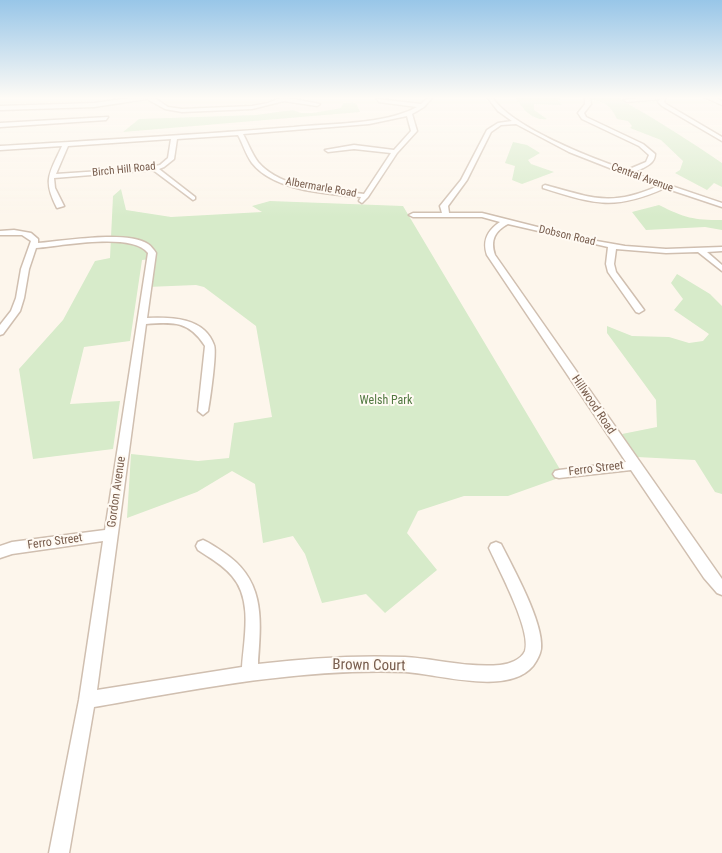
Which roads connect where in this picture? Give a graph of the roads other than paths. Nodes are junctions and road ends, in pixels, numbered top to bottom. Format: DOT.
graph roads {
  1 [pos="190,137"];
  2 [pos="242,137"];
  3 [pos="409,137"];
  4 [pos="486,137"];
  5 [pos="543,137"];
  6 [pos="624,137"];
  7 [pos="174,138"];
  8 [pos="66,144"];
  9 [pos="0,148"];
  10 [pos="328,150"];
  11 [pos="395,152"];
  12 [pos="154,168"];
  13 [pos="627,173"];
  14 [pos="52,176"];
  15 [pos="663,186"];
  16 [pos="545,187"];
  17 [pos="366,196"];
  18 [pos="193,198"];
  19 [pos="361,202"];
  20 [pos="722,205"];
  21 [pos="60,206"];
  22 [pos="446,214"];
  23 [pos="413,215"];
  24 [pos="507,221"];
  25 [pos="0,233"];
  26 [pos="34,246"];
  27 [pos="612,246"];
  28 [pos="722,249"];
  29 [pos="701,251"];
  30 [pos="722,269"];
  31 [pos="639,310"];
  32 [pos="142,321"];
  33 [pos="0,332"];
  34 [pos="203,411"];
  35 [pos="633,465"];
  36 [pos="559,474"];
  37 [pos="111,535"];
  38 [pos="203,546"];
  39 [pos="496,548"];
  40 [pos="0,552"];
  41 [pos="722,589"];
  42 [pos="249,674"];
  43 [pos="87,700"];
  44 [pos="59,853"];
  1 -- 7 [label="street"];
  2 -- 17 [label="street, Albermarle Road"];
  3 -- 11 [label="street"];
  4 -- 22 [label="street"];
  5 -- 13 [label="street, Central Avenue"];
  6 -- 13 [label="street"];
  7 -- 8 [label="street"];
  7 -- 12 [label="street, Birch Hill Road"];
  8 -- 9 [label="street"];
  8 -- 14 [label="street"];
  10 -- 11 [label="street"];
  11 -- 17 [label="street"];
  12 -- 14 [label="street, Birch Hill Road"];
  12 -- 18 [label="street"];
  13 -- 15 [label="street, Central Avenue"];
  14 -- 21 [label="street"];
  15 -- 16 [label="street"];
  15 -- 20 [label="street, Central Avenue"];
  17 -- 19 [label="street"];
  22 -- 23 [label="street, Dobson Road"];
  22 -- 24 [label="street, Dobson Road"];
  24 -- 27 [label="street, Dobson Road"];
  24 -- 35 [label="street, Hillwood Road"];
  25 -- 26 [label="street"];
  26 -- 32 [label="street, Gordon Avenue"];
  26 -- 33 [label="street"];
  27 -- 29 [label="street, Dobson Road"];
  27 -- 31 [label="street"];
  28 -- 29 [label="street, Dobson Road"];
  29 -- 30 [label="street"];
  32 -- 34 [label="street"];
  32 -- 37 [label="street, Gordon Avenue"];
  35 -- 36 [label="street, Ferro Street"];
  35 -- 41 [label="street, Hillwood Road"];
  37 -- 40 [label="street, Ferro Street"];
  37 -- 43 [label="street, Gordon Avenue"];
  38 -- 42 [label="street"];
  39 -- 42 [label="street, Brown Court"];
  42 -- 43 [label="street, Brown Court"];
  43 -- 44 [label="street, Gordon Avenue"];
}
